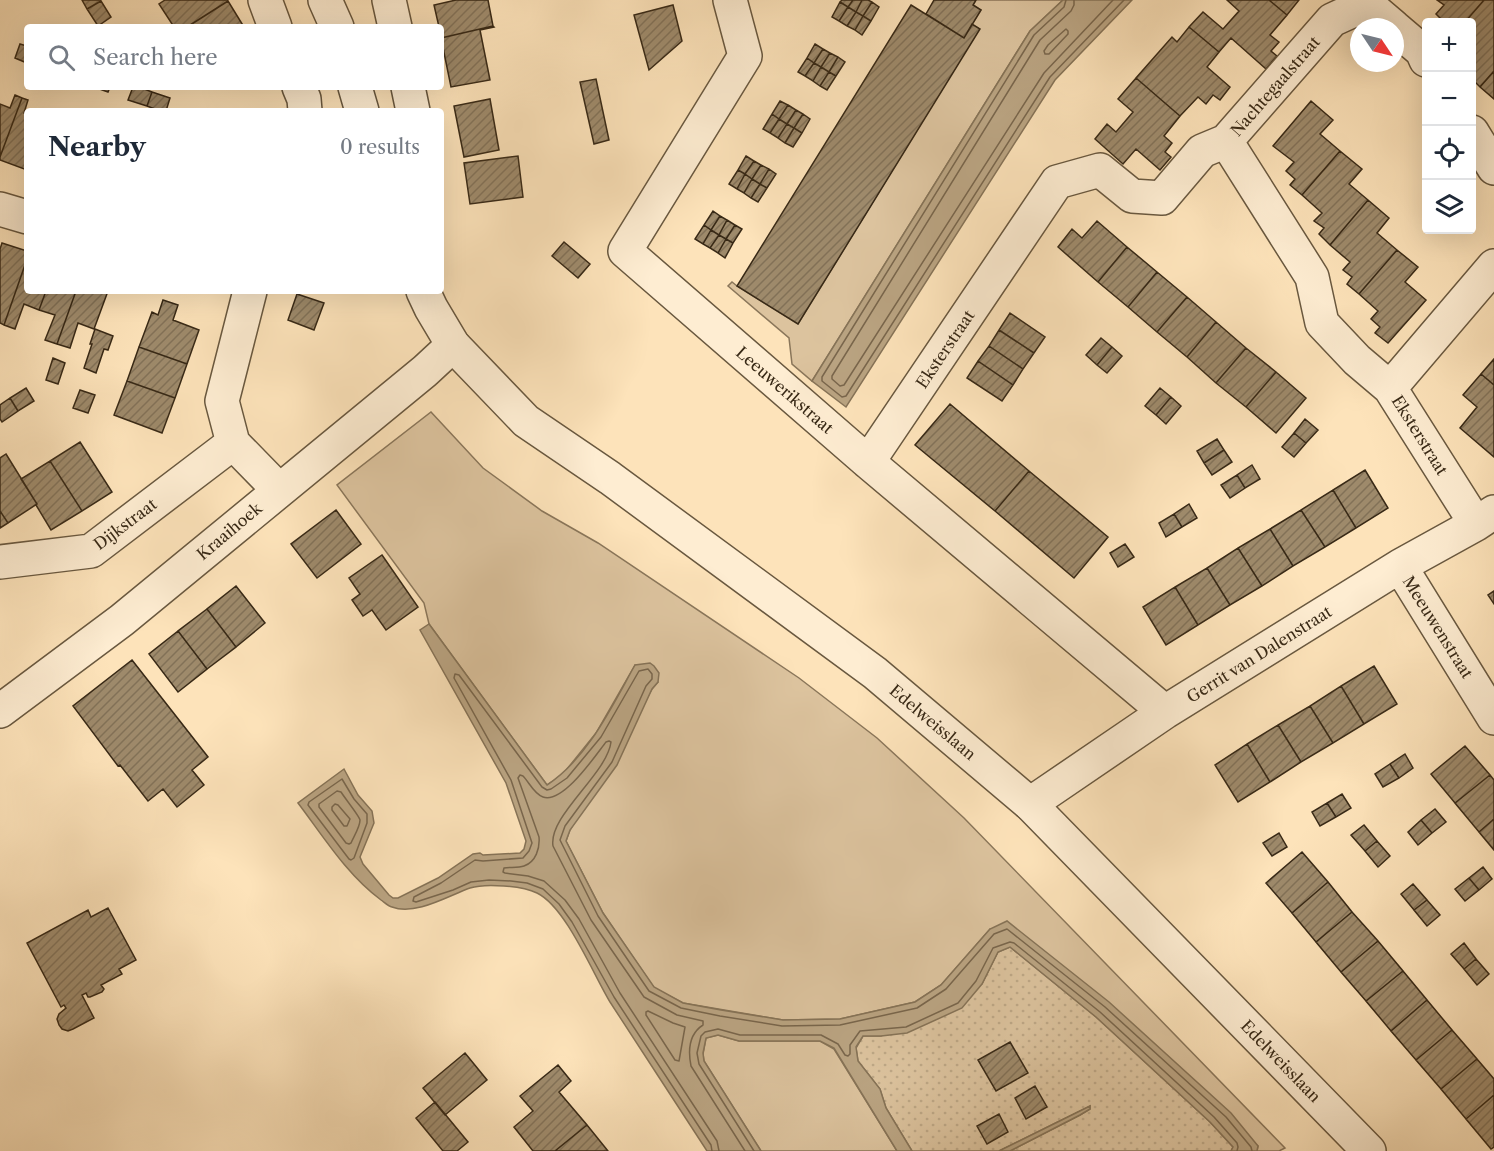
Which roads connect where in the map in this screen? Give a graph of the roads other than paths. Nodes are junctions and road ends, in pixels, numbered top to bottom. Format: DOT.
graph roads {
  1 [pos="265,0"];
  2 [pos="325,0"];
  3 [pos="389,0"];
  4 [pos="730,0"];
  5 [pos="1383,18"];
  6 [pos="275,24"];
  7 [pos="336,24"];
  8 [pos="394,24"];
  9 [pos="1404,36"];
  10 [pos="1422,51"];
  11 [pos="300,90"];
  12 [pos="356,90"];
  13 [pos="409,90"];
  14 [pos="305,108"];
  15 [pos="361,108"];
  16 [pos="412,108"];
  17 [pos="1476,139"];
  18 [pos="1226,141"];
  19 [pos="1494,168"];
  20 [pos="1100,170"];
  21 [pos="0,209"];
  22 [pos="24,216"];
  23 [pos="1494,266"];
  24 [pos="249,294"];
  25 [pos="424,294"];
  26 [pos="453,345"];
  27 [pos="1390,388"];
  28 [pos="233,443"];
  29 [pos="868,462"];
  30 [pos="279,490"];
  31 [pos="1485,518"];
  32 [pos="0,562"];
  33 [pos="1400,566"];
  34 [pos="0,711"];
  35 [pos="1165,712"];
  36 [pos="1494,718"];
  37 [pos="1030,804"];
  38 [pos="1369,1151"];
  1 -- 6 [label="street"];
  2 -- 7 [label="street"];
  3 -- 8 [label="street"];
  4 -- 29 [label="street, Leeuwerikstraat"];
  5 -- 18 [label="street, Nachtegaalstraat"];
  9 -- 10 [label="street, Nachtegaalstraat"];
  11 -- 14 [label="street"];
  12 -- 15 [label="street"];
  13 -- 16 [label="street"];
  17 -- 19 [label="street"];
  18 -- 20 [label="street, Nachtegaalstraat"];
  18 -- 27 [label="street, Eksterstraat"];
  20 -- 29 [label="street, Eksterstraat"];
  21 -- 22 [label="street"];
  23 -- 27 [label="street"];
  24 -- 28 [label="street"];
  25 -- 26 [label="street, Edelweisslaan"];
  26 -- 30 [label="street, Kraaihoek"];
  26 -- 37 [label="street, Edelweisslaan"];
  27 -- 31 [label="street, Eksterstraat"];
  28 -- 30 [label="street"];
  28 -- 32 [label="street, Dijkstraat"];
  29 -- 35 [label="street, Leeuwerikstraat"];
  30 -- 34 [label="street, Kraaihoek"];
  31 -- 33 [label="street, Gerrit van Dalenstraat"];
  33 -- 35 [label="street, Gerrit van Dalenstraat"];
  33 -- 36 [label="street, Meeuwenstraat"];
  35 -- 37 [label="street, Gerrit van Dalenstraat"];
  37 -- 38 [label="street, Edelweisslaan"];
}
